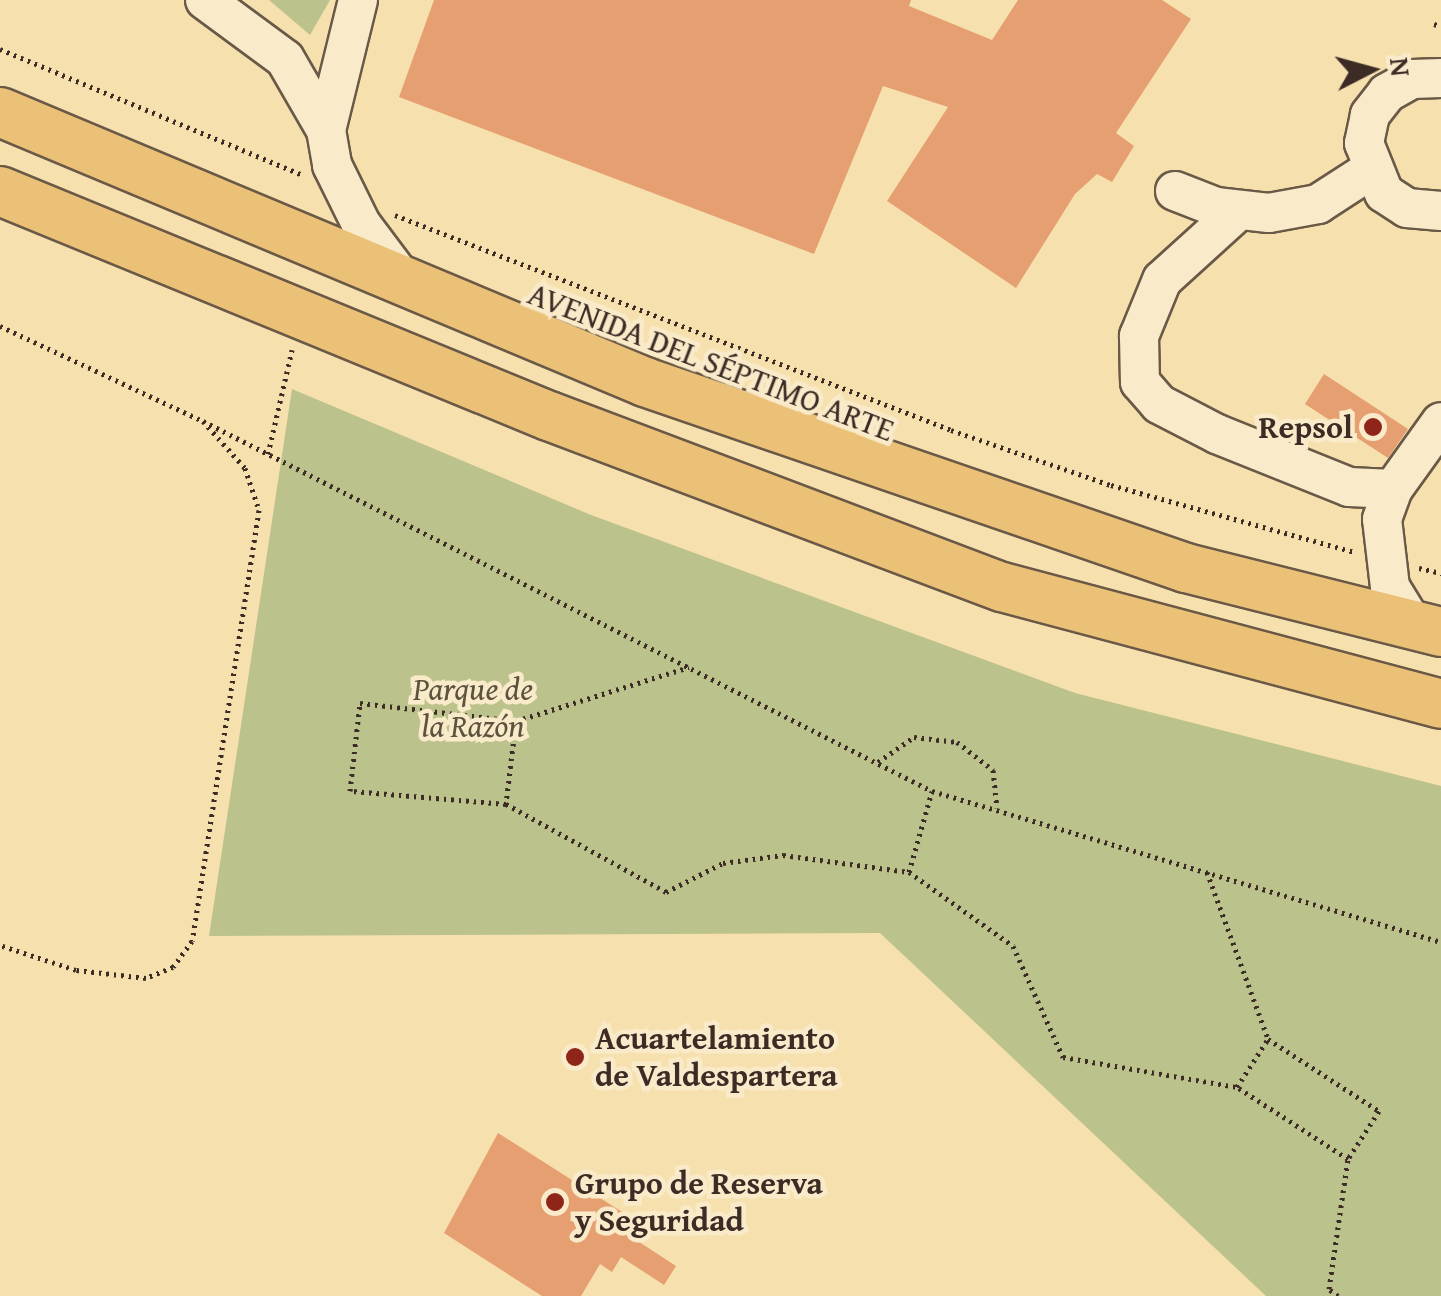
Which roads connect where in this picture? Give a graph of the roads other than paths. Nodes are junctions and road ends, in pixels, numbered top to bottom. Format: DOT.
graph roads {
  1 [pos="205,0"];
  2 [pos="358,0"];
  3 [pos="1439,32"];
  4 [pos="1426,79"];
  5 [pos="0,112"];
  6 [pos="326,130"];
  7 [pos="1369,171"];
  8 [pos="0,191"];
  9 [pos="1175,191"];
  10 [pos="1441,211"];
  11 [pos="1237,212"];
  12 [pos="402,280"];
  13 [pos="1437,425"];
  14 [pos="1393,488"];
  15 [pos="1428,629"];
  16 [pos="1441,704"];
  1 -- 6 [label="street"];
  2 -- 6 [label="street"];
  3 -- 4 [label="street"];
  4 -- 7 [label="street"];
  5 -- 12 [label="main road, AVENIDA DEL SÉPTIMO ARTE"];
  6 -- 12 [label="street"];
  7 -- 10 [label="street"];
  7 -- 11 [label="street"];
  8 -- 16 [label="main road"];
  9 -- 11 [label="street"];
  11 -- 14 [label="street"];
  12 -- 15 [label="main road, AVENIDA DEL SÉPTIMO ARTE"];
  13 -- 14 [label="street"];
  14 -- 15 [label="street"];
}
